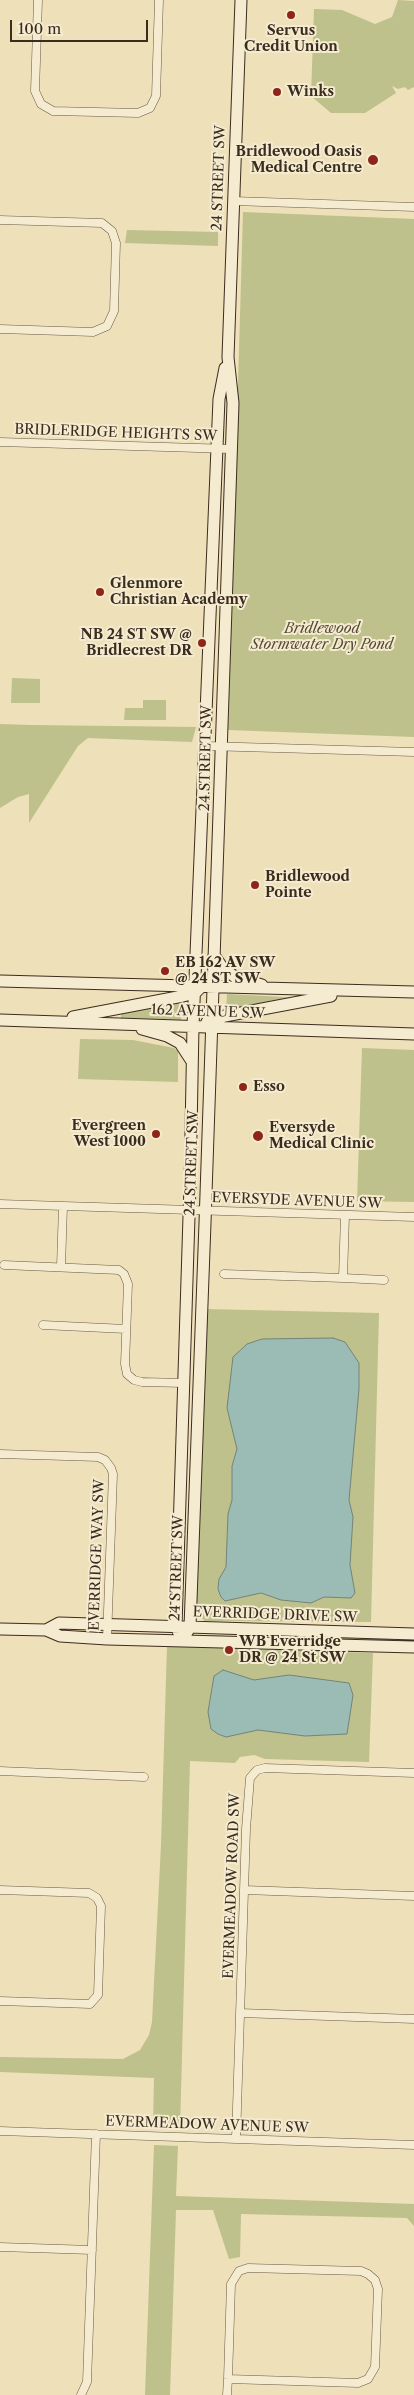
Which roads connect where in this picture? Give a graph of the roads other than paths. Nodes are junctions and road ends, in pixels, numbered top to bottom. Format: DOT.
graph roads {
  1 [pos="38,0"];
  2 [pos="159,0"];
  3 [pos="241,0"];
  4 [pos="233,200"];
  5 [pos="414,207"];
  6 [pos="0,220"];
  7 [pos="0,329"];
  8 [pos="228,358"];
  9 [pos="0,442"];
  10 [pos="217,449"];
  11 [pos="231,449"];
  12 [pos="220,745"];
  13 [pos="206,746"];
  14 [pos="414,752"];
  15 [pos="214,955"];
  16 [pos="0,981"];
  17 [pos="213,983"];
  18 [pos="197,989"];
  19 [pos="278,989"];
  20 [pos="358,992"];
  21 [pos="414,992"];
  22 [pos="0,1020"];
  23 [pos="48,1022"];
  24 [pos="123,1024"];
  25 [pos="202,1027"];
  26 [pos="414,1034"];
  27 [pos="192,1064"];
  28 [pos="0,1204"];
  29 [pos="64,1206"];
  30 [pos="190,1210"];
  31 [pos="206,1211"];
  32 [pos="345,1215"];
  33 [pos="414,1217"];
  34 [pos="4,1265"];
  35 [pos="61,1267"];
  36 [pos="224,1274"];
  37 [pos="343,1278"];
  38 [pos="384,1280"];
  39 [pos="43,1325"];
  40 [pos="126,1328"];
  41 [pos="184,1383"];
  42 [pos="0,1454"];
  43 [pos="108,1624"];
  44 [pos="176,1626"];
  45 [pos="190,1627"];
  46 [pos="0,1630"];
  47 [pos="46,1630"];
  48 [pos="373,1633"];
  49 [pos="414,1634"];
  50 [pos="107,1639"];
  51 [pos="182,1641"];
  52 [pos="373,1646"];
  53 [pos="414,1647"];
  54 [pos="0,1771"];
  55 [pos="414,1773"];
  56 [pos="144,1777"];
  57 [pos="0,1890"];
  58 [pos="244,1890"];
  59 [pos="414,1896"];
  60 [pos="0,2001"];
  61 [pos="240,2013"];
  62 [pos="414,2019"];
  63 [pos="0,2131"];
  64 [pos="96,2134"];
  65 [pos="236,2139"];
  66 [pos="414,2145"];
  67 [pos="0,2247"];
  68 [pos="92,2250"];
  69 [pos="228,2379"];
  70 [pos="82,2395"];
  71 [pos="227,2395"];
  1 -- 2 [label="street"];
  3 -- 4 [label="street, 24 STREET SW"];
  4 -- 5 [label="street"];
  4 -- 8 [label="street, 24 STREET SW"];
  6 -- 7 [label="street"];
  8 -- 10 [label="street, 24 STREET SW"];
  8 -- 11 [label="street, 24 STREET SW"];
  9 -- 10 [label="street, BRIDLERIDGE HEIGHTS SW"];
  10 -- 11 [label="street, BRIDLERIDGE HEIGHTS SW"];
  10 -- 13 [label="street, 24 STREET SW"];
  11 -- 12 [label="street, 24 STREET SW"];
  12 -- 13 [label="street"];
  12 -- 14 [label="street"];
  12 -- 15 [label="street, 24 STREET SW"];
  13 -- 18 [label="street, 24 STREET SW"];
  15 -- 17 [label="street, 24 STREET SW"];
  15 -- 19 [label="street"];
  16 -- 18 [label="street, 162 AVENUE SW"];
  17 -- 18 [label="street, 162 AVENUE SW"];
  17 -- 19 [label="street, 162 AVENUE SW"];
  17 -- 25 [label="street, 24 STREET SW"];
  18 -- 23 [label="street"];
  18 -- 25 [label="street, 24 STREET SW"];
  19 -- 20 [label="street, 162 AVENUE SW"];
  20 -- 21 [label="street, 162 AVENUE SW"];
  20 -- 25 [label="street"];
  22 -- 23 [label="street, 162 AVENUE SW"];
  23 -- 24 [label="street, 162 AVENUE SW"];
  24 -- 25 [label="street, 162 AVENUE SW"];
  24 -- 27 [label="street"];
  25 -- 26 [label="street, 162 AVENUE SW"];
  25 -- 27 [label="street, 24 STREET SW"];
  25 -- 31 [label="street, 24 STREET SW"];
  27 -- 30 [label="street, 24 STREET SW"];
  28 -- 29 [label="street, EVERSYDE AVENUE SW"];
  29 -- 30 [label="street, EVERSYDE AVENUE SW"];
  29 -- 35 [label="street"];
  30 -- 31 [label="street, EVERSYDE AVENUE SW"];
  30 -- 41 [label="street, 24 STREET SW"];
  31 -- 32 [label="street, EVERSYDE AVENUE SW"];
  31 -- 45 [label="street, 24 STREET SW"];
  32 -- 33 [label="street, EVERSYDE AVENUE SW"];
  32 -- 37 [label="street"];
  34 -- 35 [label="street"];
  35 -- 40 [label="street"];
  36 -- 37 [label="street"];
  37 -- 38 [label="street"];
  39 -- 40 [label="street"];
  40 -- 41 [label="street"];
  41 -- 44 [label="street, 24 STREET SW"];
  42 -- 43 [label="street, EVERRIDGE WAY SW"];
  43 -- 44 [label="street, EVERRIDGE DRIVE SW"];
  43 -- 47 [label="street, EVERRIDGE DRIVE SW"];
  43 -- 50 [label="street, EVERRIDGE WAY SW"];
  44 -- 45 [label="street, EVERRIDGE DRIVE SW"];
  44 -- 51 [label="street, 24 STREET SW"];
  45 -- 48 [label="street, EVERRIDGE DRIVE SW"];
  45 -- 51 [label="street, 24 STREET SW"];
  46 -- 47 [label="street, EVERRIDGE DRIVE SW"];
  47 -- 50 [label="street, EVERRIDGE DRIVE SW"];
  48 -- 49 [label="street, EVERRIDGE DRIVE SW"];
  48 -- 52 [label="street"];
  50 -- 51 [label="street, EVERRIDGE DRIVE SW"];
  51 -- 52 [label="street, EVERRIDGE DRIVE SW"];
  52 -- 53 [label="street, EVERRIDGE DRIVE SW"];
  54 -- 56 [label="street"];
  55 -- 58 [label="street, EVERMEADOW ROAD SW"];
  57 -- 60 [label="street"];
  58 -- 59 [label="street"];
  58 -- 61 [label="street, EVERMEADOW ROAD SW"];
  61 -- 62 [label="street"];
  61 -- 65 [label="street, EVERMEADOW ROAD SW"];
  63 -- 64 [label="street, EVERMEADOW AVENUE SW"];
  64 -- 65 [label="street, EVERMEADOW AVENUE SW"];
  64 -- 68 [label="street"];
  65 -- 66 [label="street, EVERMEADOW AVENUE SW"];
  67 -- 68 [label="street"];
  68 -- 70 [label="street"];
  69 -- 69 [label="street"];
  69 -- 71 [label="street"];
}
